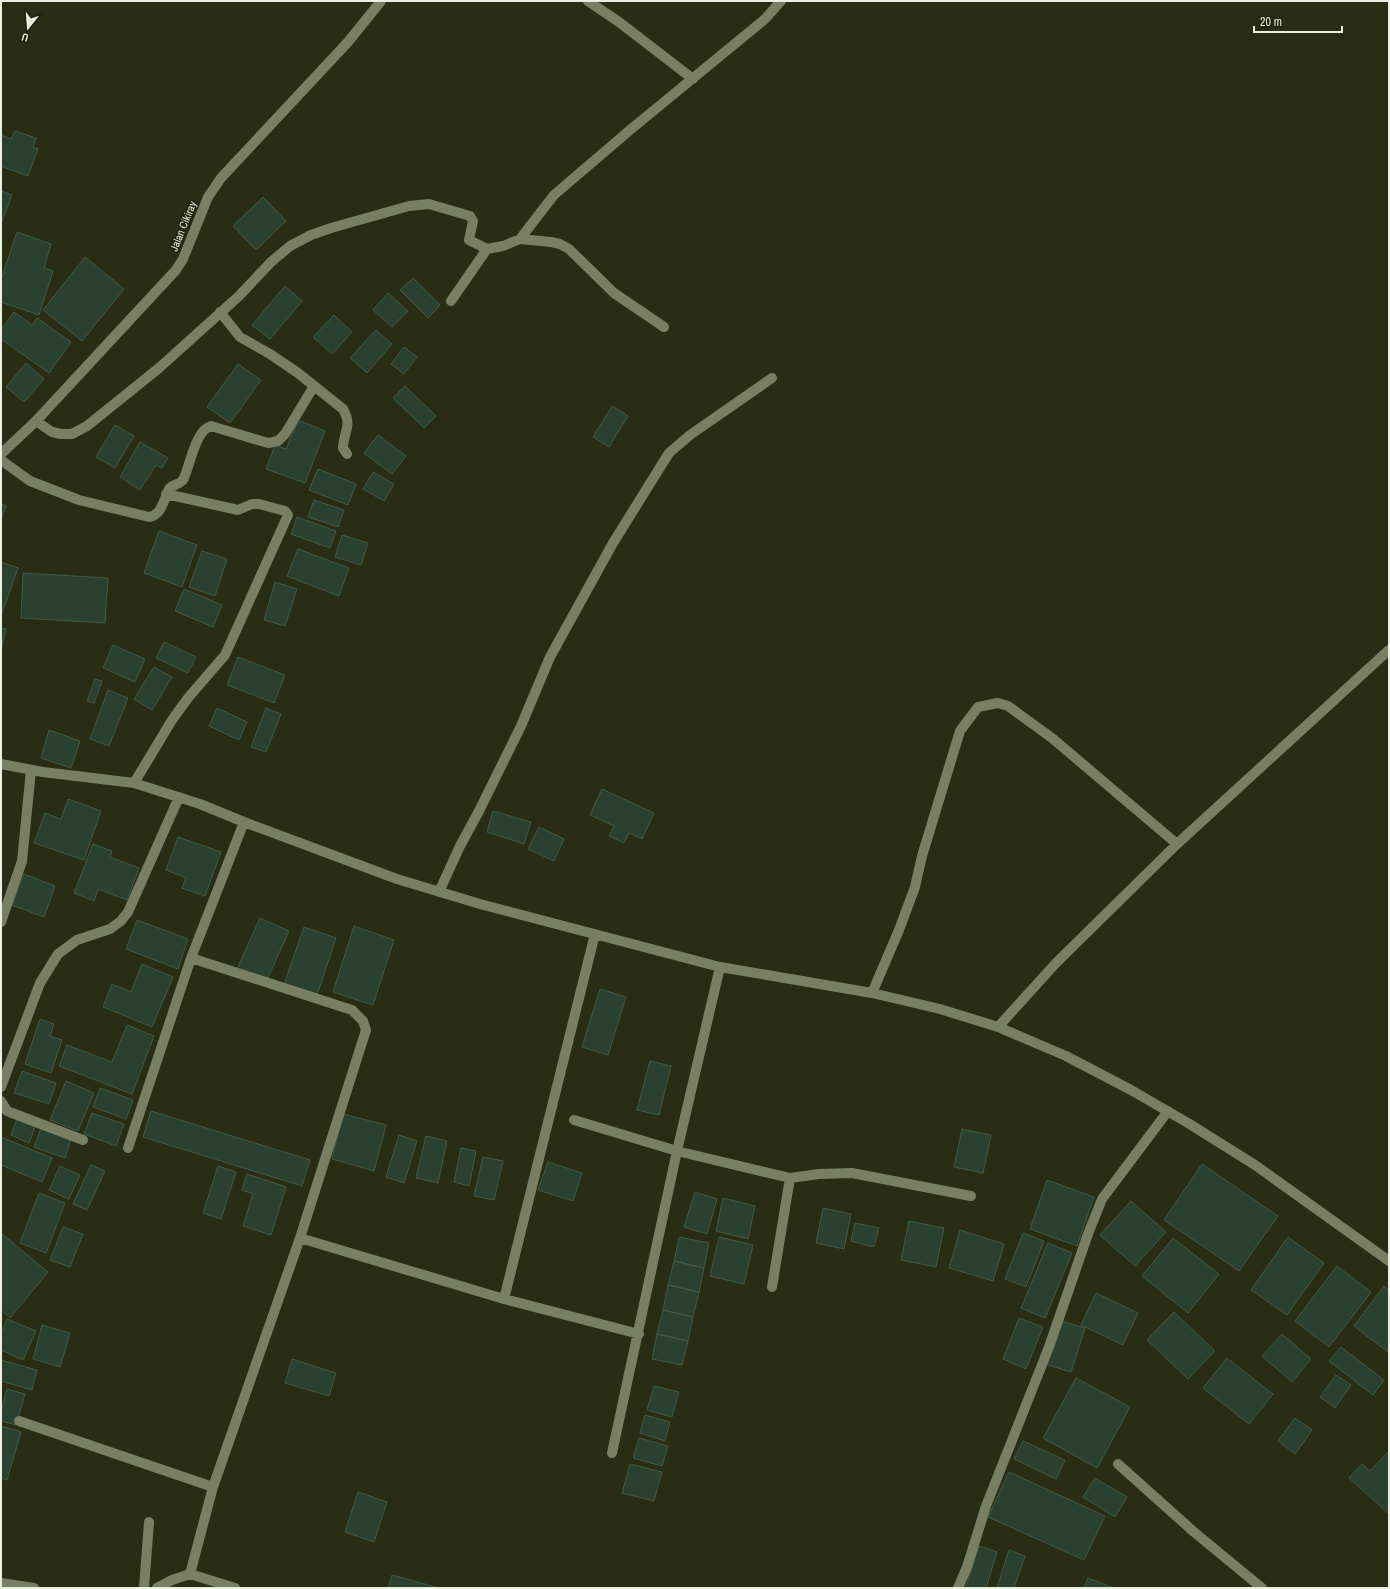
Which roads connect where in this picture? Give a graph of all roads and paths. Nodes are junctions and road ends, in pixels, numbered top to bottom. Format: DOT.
graph roads {
  1 [pos="381,1"];
  2 [pos="588,1"];
  3 [pos="781,1"];
  4 [pos="693,79"];
  5 [pos="520,239"];
  6 [pos="487,249"];
  7 [pos="451,301"];
  8 [pos="220,312"];
  9 [pos="664,327"];
  10 [pos="772,378"];
  11 [pos="314,386"];
  12 [pos="36,421"];
  13 [pos="1,454"];
  14 [pos="347,454"];
  15 [pos="1,460"];
  16 [pos="166,494"];
  17 [pos="1389,650"];
  18 [pos="1,764"];
  19 [pos="31,770"];
  20 [pos="134,783"];
  21 [pos="179,798"];
  22 [pos="244,822"];
  23 [pos="1177,844"];
  24 [pos="439,892"];
  25 [pos="1,922"];
  26 [pos="595,934"];
  27 [pos="192,958"];
  28 [pos="720,966"];
  29 [pos="872,994"];
  30 [pos="998,1027"];
  31 [pos="1,1087"];
  32 [pos="1,1101"];
  33 [pos="1168,1111"];
  34 [pos="574,1120"];
  35 [pos="83,1140"];
  36 [pos="128,1148"];
  37 [pos="677,1151"];
  38 [pos="790,1178"];
  39 [pos="971,1196"];
  40 [pos="300,1238"];
  41 [pos="1389,1261"];
  42 [pos="772,1287"];
  43 [pos="504,1299"];
  44 [pos="639,1334"];
  45 [pos="19,1421"];
  46 [pos="612,1453"];
  47 [pos="1118,1464"];
  48 [pos="213,1487"];
  49 [pos="149,1522"];
  50 [pos="190,1574"];
  51 [pos="1,1583"];
  52 [pos="34,1588"];
  53 [pos="144,1588"];
  54 [pos="156,1588"];
  55 [pos="235,1588"];
  56 [pos="958,1588"];
  57 [pos="1262,1588"];
  1 -- 12 [label="street, Jalan Cikiray"];
  2 -- 4 [label="street"];
  3 -- 4 [label="street"];
  4 -- 5 [label="street"];
  5 -- 6 [label="street"];
  5 -- 9 [label="street"];
  6 -- 7 [label="street"];
  6 -- 8 [label="street"];
  8 -- 11 [label="street"];
  8 -- 12 [label="street"];
  10 -- 24 [label="street"];
  11 -- 14 [label="street"];
  11 -- 16 [label="street"];
  12 -- 13 [label="street, Jalan Cikiray"];
  15 -- 16 [label="street"];
  16 -- 20 [label="street"];
  17 -- 23 [label="street"];
  18 -- 19 [label="street"];
  19 -- 20 [label="street"];
  19 -- 25 [label="street"];
  20 -- 21 [label="street"];
  21 -- 22 [label="street"];
  21 -- 31 [label="street"];
  22 -- 24 [label="street"];
  22 -- 27 [label="street"];
  23 -- 29 [label="street"];
  23 -- 30 [label="street"];
  24 -- 26 [label="street"];
  26 -- 28 [label="street"];
  26 -- 43 [label="street"];
  27 -- 36 [label="street"];
  27 -- 40 [label="street"];
  28 -- 29 [label="street"];
  28 -- 37 [label="street"];
  29 -- 30 [label="street"];
  30 -- 33 [label="street"];
  32 -- 35 [label="street"];
  33 -- 41 [label="street"];
  33 -- 56 [label="street"];
  34 -- 37 [label="street"];
  37 -- 38 [label="street"];
  37 -- 44 [label="street"];
  38 -- 39 [label="street"];
  38 -- 42 [label="street"];
  40 -- 43 [label="street"];
  40 -- 48 [label="street"];
  43 -- 44 [label="street"];
  44 -- 46 [label="street"];
  45 -- 48 [label="street"];
  47 -- 57 [label="street"];
  48 -- 50 [label="street"];
  49 -- 53 [label="street"];
  50 -- 54 [label="street"];
  50 -- 55 [label="street"];
  51 -- 52 [label="street"];
}
